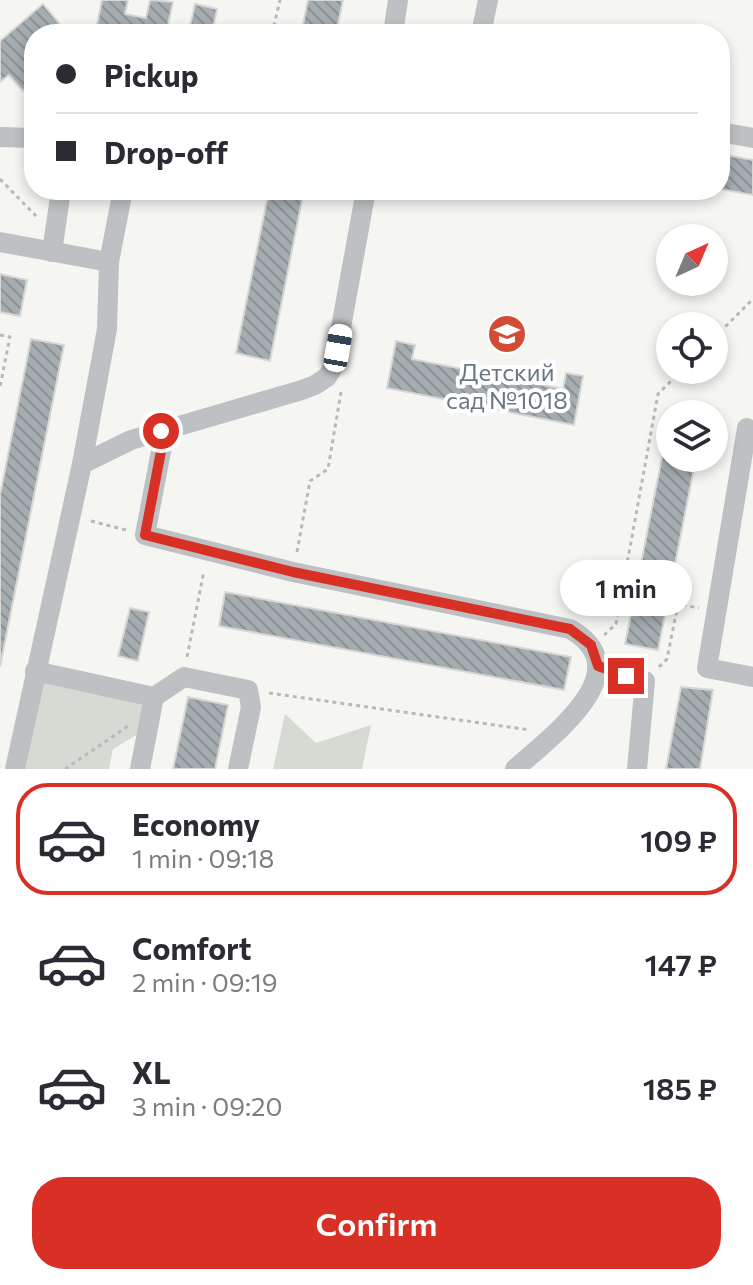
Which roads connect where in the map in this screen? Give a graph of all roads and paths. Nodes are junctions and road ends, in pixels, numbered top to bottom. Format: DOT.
graph roads {
  1 [pos="280,0"];
  2 [pos="398,0"];
  3 [pos="488,0"];
  4 [pos="274,24"];
  5 [pos="394,24"];
  6 [pos="483,24"];
  7 [pos="730,134"];
  8 [pos="0,137"];
  9 [pos="24,138"];
  10 [pos="753,138"];
  11 [pos="0,179"];
  12 [pos="60,200"];
  13 [pos="121,200"];
  14 [pos="364,200"];
  15 [pos="0,242"];
  16 [pos="54,244"];
  17 [pos="109,262"];
  18 [pos="753,299"];
  19 [pos="728,324"];
  20 [pos="0,335"];
  21 [pos="668,384"];
  22 [pos="0,387"];
  23 [pos="747,428"];
  24 [pos="161,431"];
  25 [pos="82,464"];
  26 [pos="71,516"];
  27 [pos="145,535"];
  28 [pos="208,553"];
  29 [pos="716,612"];
  30 [pos="591,645"];
  31 [pos="598,666"];
  32 [pos="35,671"];
  33 [pos="184,677"];
  34 [pos="753,677"];
  35 [pos="645,681"];
  36 [pos="248,690"];
  37 [pos="153,704"];
  38 [pos="554,734"];
  39 [pos="15,769"];
  40 [pos="65,769"];
  41 [pos="140,769"];
  42 [pos="238,769"];
  43 [pos="515,769"];
  44 [pos="637,769"];
  1 -- 4 [label="path"];
  2 -- 5 [label="lane"];
  3 -- 6 [label="lane"];
  7 -- 10 [label="lane"];
  8 -- 9 [label="lane"];
  11 -- 16 [label="path"];
  12 -- 16 [label="lane"];
  13 -- 17 [label="lane"];
  14 -- 24 [label="lane"];
  15 -- 16 [label="lane"];
  16 -- 17 [label="lane"];
  17 -- 25 [label="lane"];
  18 -- 19 [label="path"];
  20 -- 22 [label="path"];
  21 -- 30 [label="path"];
  23 -- 29 [label="lane"];
  24 -- 25 [label="lane"];
  24 -- 27 [label="lane"];
  25 -- 26 [label="lane"];
  26 -- 27 [label="path"];
  26 -- 32 [label="lane"];
  27 -- 28 [label="lane"];
  28 -- 30 [label="lane"];
  28 -- 33 [label="path"];
  29 -- 34 [label="lane"];
  29 -- 35 [label="path"];
  30 -- 31 [label="lane"];
  31 -- 35 [label="lane"];
  31 -- 38 [label="lane"];
  32 -- 37 [label="lane"];
  32 -- 39 [label="lane"];
  33 -- 36 [label="lane"];
  33 -- 37 [label="lane"];
  35 -- 44 [label="lane"];
  36 -- 38 [label="path"];
  36 -- 42 [label="lane"];
  37 -- 40 [label="path"];
  37 -- 41 [label="lane"];
  38 -- 43 [label="lane"];
}
